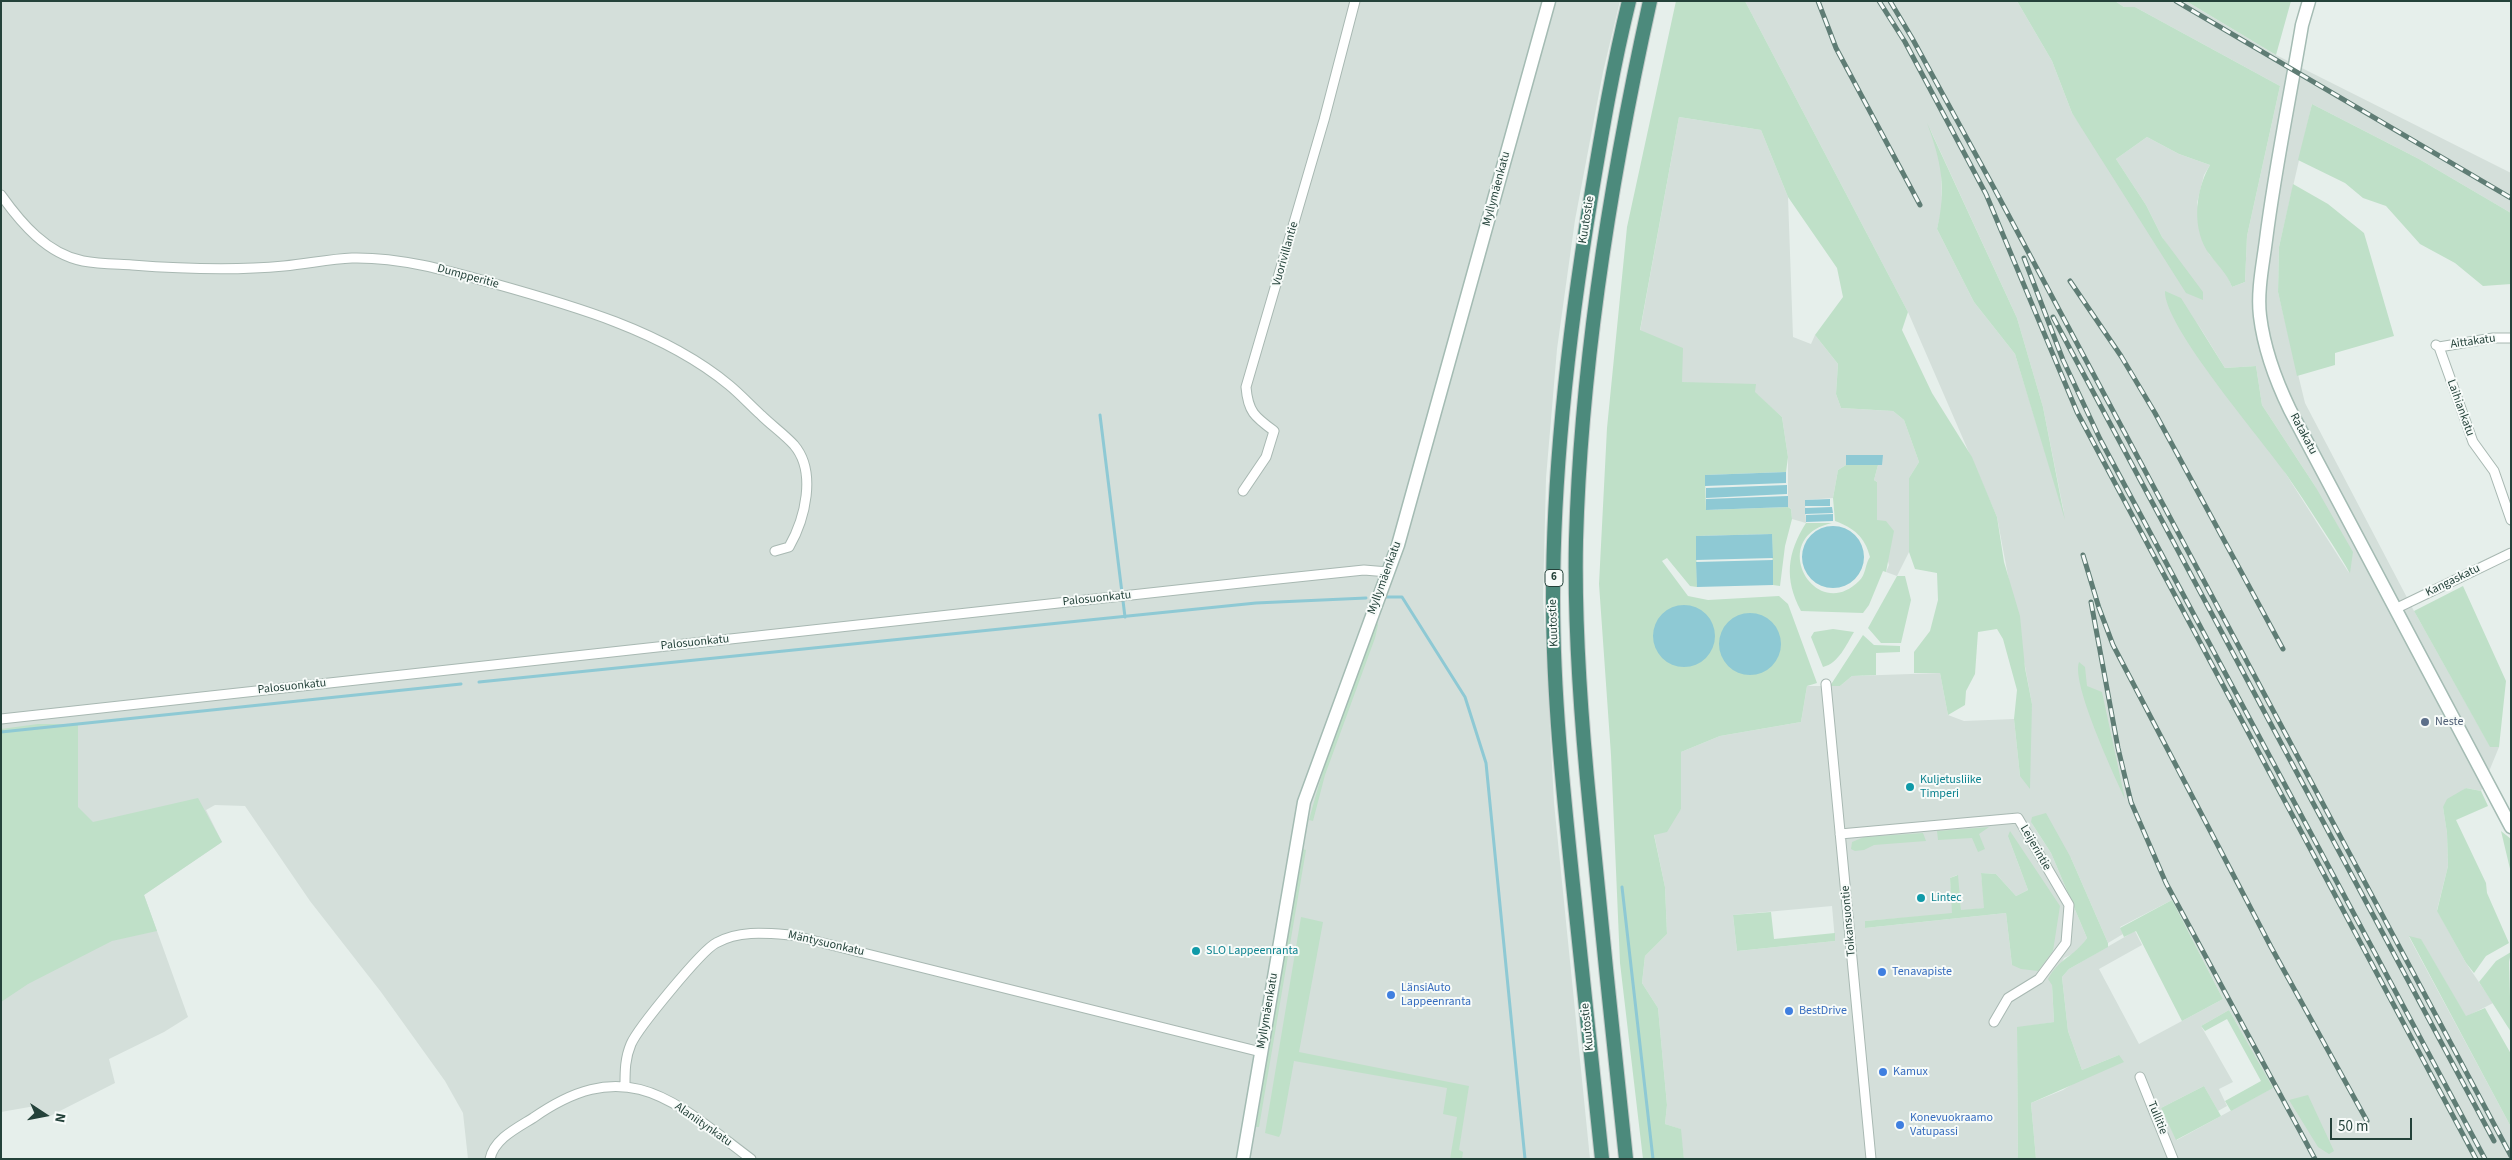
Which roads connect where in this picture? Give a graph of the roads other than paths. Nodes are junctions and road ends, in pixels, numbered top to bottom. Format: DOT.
graph roads {
  1 [pos="1355,1"];
  2 [pos="1549,1"];
  3 [pos="1629,1"];
  4 [pos="1650,1"];
  5 [pos="2309,1"];
  6 [pos="1,195"];
  7 [pos="2511,338"];
  8 [pos="2437,346"];
  9 [pos="1243,491"];
  10 [pos="2511,520"];
  11 [pos="775,551"];
  12 [pos="2511,553"];
  13 [pos="1388,572"];
  14 [pos="2395,610"];
  15 [pos="1826,684"];
  16 [pos="1,719"];
  17 [pos="2509,818"];
  18 [pos="1840,834"];
  19 [pos="1994,1022"];
  20 [pos="1261,1052"];
  21 [pos="2140,1077"];
  22 [pos="625,1085"];
  23 [pos="490,1159"];
  24 [pos="751,1159"];
  25 [pos="1243,1159"];
  26 [pos="1602,1159"];
  27 [pos="1626,1159"];
  28 [pos="1871,1159"];
  29 [pos="2173,1159"];
  1 -- 9 [label="street, Vuorivillantie"];
  2 -- 13 [label="main road, Myllymäenkatu"];
  3 -- 26 [label="highway, Kuutostie / 6"];
  4 -- 27 [label="highway, Kuutostie / 6"];
  5 -- 14 [label="main road, Ratakatu"];
  6 -- 11 [label="street, Dumpperitie"];
  7 -- 8 [label="street, Aittakatu"];
  8 -- 10 [label="street, Laihiankatu"];
  12 -- 14 [label="street, Kangaskatu"];
  13 -- 16 [label="street, Palosuonkatu"];
  13 -- 20 [label="main road, Myllymäenkatu"];
  14 -- 17 [label="main road, Ratakatu"];
  15 -- 18 [label="street, Toikansuontie"];
  18 -- 19 [label="street, Leijerintie"];
  18 -- 28 [label="street, Toikansuontie"];
  20 -- 22 [label="street, Mäntysuonkatu"];
  20 -- 25 [label="main road, Myllymäenkatu"];
  21 -- 29 [label="street, Tullitie"];
  22 -- 23 [label="street"];
  22 -- 24 [label="street, Alaniitynkatu"];
}
